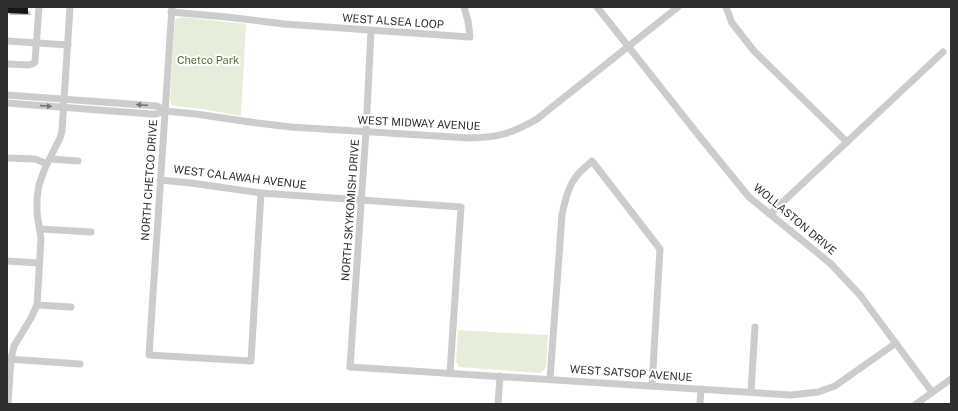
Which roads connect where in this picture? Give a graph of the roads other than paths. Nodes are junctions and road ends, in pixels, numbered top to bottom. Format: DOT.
graph roads {
  1 [pos="39,7"];
  2 [pos="70,7"];
  3 [pos="464,7"];
  4 [pos="597,7"];
  5 [pos="678,7"];
  6 [pos="726,7"];
  7 [pos="172,9"];
  8 [pos="371,31"];
  9 [pos="7,41"];
  10 [pos="36,43"];
  11 [pos="68,45"];
  12 [pos="629,47"];
  13 [pos="943,52"];
  14 [pos="7,64"];
  15 [pos="7,95"];
  16 [pos="64,99"];
  17 [pos="7,103"];
  18 [pos="64,107"];
  19 [pos="165,110"];
  20 [pos="366,132"];
  21 [pos="847,142"];
  22 [pos="7,158"];
  23 [pos="49,161"];
  24 [pos="78,161"];
  25 [pos="160,180"];
  26 [pos="261,193"];
  27 [pos="361,200"];
  28 [pos="770,214"];
  29 [pos="40,229"];
  30 [pos="91,232"];
  31 [pos="7,261"];
  32 [pos="39,263"];
  33 [pos="37,305"];
  34 [pos="71,307"];
  35 [pos="755,327"];
  36 [pos="896,343"];
  37 [pos="9,359"];
  38 [pos="80,364"];
  39 [pos="350,367"];
  40 [pos="450,373"];
  41 [pos="500,376"];
  42 [pos="550,379"];
  43 [pos="951,379"];
  44 [pos="652,386"];
  45 [pos="701,389"];
  46 [pos="751,392"];
  47 [pos="932,392"];
  48 [pos="8,404"];
  49 [pos="498,404"];
  50 [pos="700,404"];
  51 [pos="916,404"];
  1 -- 10 [label="street"];
  2 -- 11 [label="street"];
  3 -- 8 [label="street, WEST ALSEA LOOP"];
  4 -- 12 [label="street, WOLLASTON DRIVE"];
  5 -- 12 [label="street, WEST MIDWAY AVENUE"];
  6 -- 21 [label="street"];
  7 -- 8 [label="street, WEST ALSEA LOOP"];
  7 -- 19 [label="street, NORTH CHETCO DRIVE"];
  8 -- 20 [label="street, NORTH SKYKOMISH DRIVE"];
  9 -- 10 [label="street"];
  10 -- 11 [label="street"];
  10 -- 14 [label="street"];
  11 -- 16 [label="street"];
  12 -- 20 [label="street, WEST MIDWAY AVENUE"];
  12 -- 28 [label="street, WOLLASTON DRIVE"];
  13 -- 21 [label="street"];
  15 -- 16 [label="street, WEST MIDWAY AVENUE"];
  16 -- 18 [label="street"];
  19 -- 16 [label="street, WEST MIDWAY AVENUE, one-way"];
  17 -- 18 [label="street, WEST MIDWAY AVENUE, one-way"];
  18 -- 19 [label="street, WEST MIDWAY AVENUE"];
  18 -- 23 [label="street"];
  19 -- 20 [label="street, WEST MIDWAY AVENUE"];
  19 -- 25 [label="street, NORTH CHETCO DRIVE"];
  20 -- 27 [label="street, NORTH SKYKOMISH DRIVE"];
  21 -- 28 [label="street"];
  22 -- 23 [label="street"];
  23 -- 24 [label="street"];
  23 -- 29 [label="street"];
  25 -- 26 [label="street, WEST CALAWAH AVENUE"];
  25 -- 26 [label="street, NORTH CHETCO DRIVE"];
  26 -- 27 [label="street, WEST CALAWAH AVENUE"];
  27 -- 39 [label="street, NORTH SKYKOMISH DRIVE"];
  27 -- 40 [label="street, WEST CALAWAH AVENUE"];
  28 -- 36 [label="street, WOLLASTON DRIVE"];
  29 -- 30 [label="street"];
  29 -- 32 [label="street"];
  31 -- 32 [label="street"];
  32 -- 33 [label="street"];
  33 -- 34 [label="street"];
  33 -- 37 [label="street"];
  35 -- 46 [label="street"];
  36 -- 46 [label="street, WEST SATSOP AVENUE"];
  36 -- 47 [label="street, WOLLASTON DRIVE"];
  37 -- 38 [label="street"];
  37 -- 48 [label="street"];
  39 -- 40 [label="street, WEST SATSOP AVENUE"];
  40 -- 41 [label="street, WEST SATSOP AVENUE"];
  41 -- 42 [label="street, WEST SATSOP AVENUE"];
  41 -- 49 [label="street"];
  42 -- 44 [label="street, WEST SATSOP AVENUE"];
  42 -- 44 [label="street"];
  43 -- 47 [label="street"];
  44 -- 45 [label="street, WEST SATSOP AVENUE"];
  45 -- 46 [label="street, WEST SATSOP AVENUE"];
  45 -- 50 [label="street"];
  47 -- 51 [label="street"];
}
